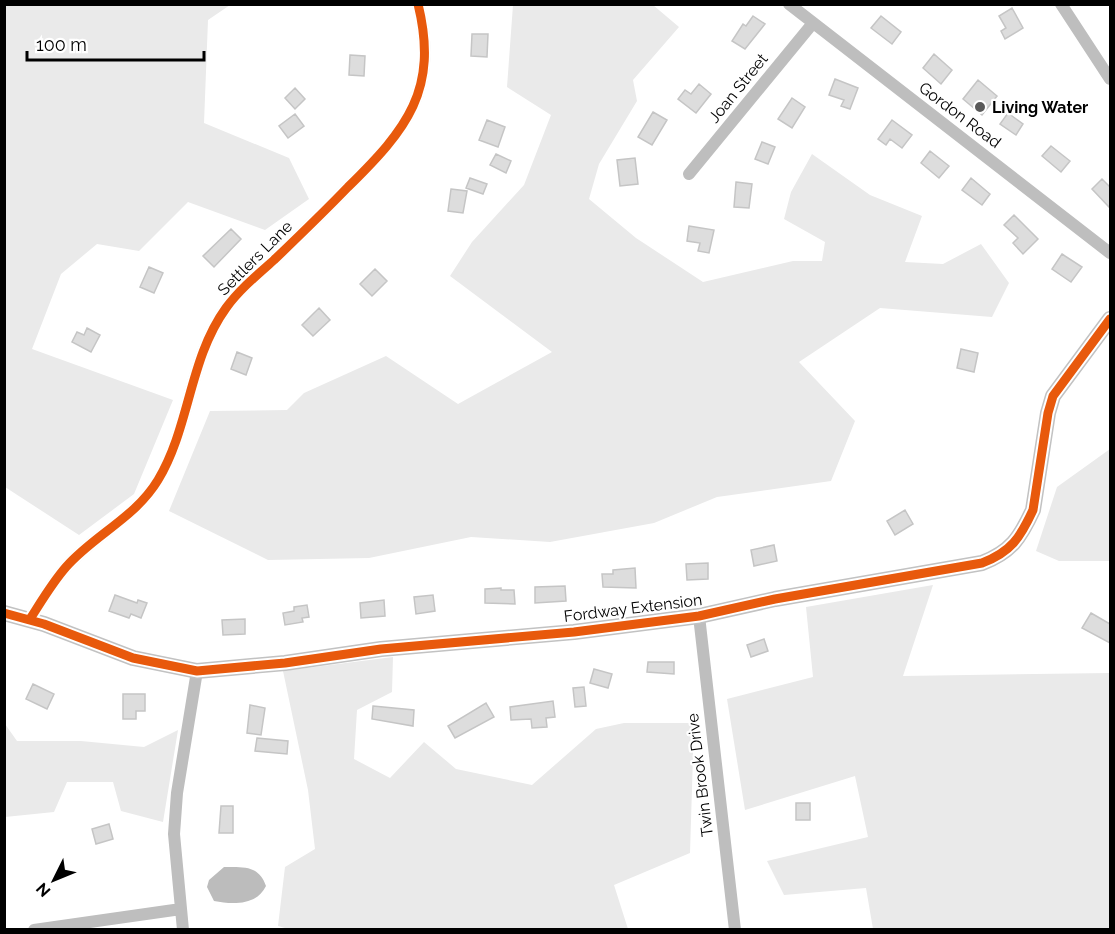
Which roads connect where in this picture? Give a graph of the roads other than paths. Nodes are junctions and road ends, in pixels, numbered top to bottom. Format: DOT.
graph roads {
  1 [pos="418,4"];
  2 [pos="789,4"];
  3 [pos="1061,4"];
  4 [pos="813,23"];
  5 [pos="1110,79"];
  6 [pos="689,174"];
  7 [pos="1110,253"];
  8 [pos="1110,319"];
  9 [pos="4,613"];
  10 [pos="699,616"];
  11 [pos="30,620"];
  12 [pos="197,671"];
  13 [pos="181,909"];
  14 [pos="34,930"];
  15 [pos="183,930"];
  16 [pos="735,930"];
  1 -- 11 [label="street, Settlers Lane"];
  2 -- 4 [label="street, Gordon Road"];
  3 -- 5 [label="street"];
  4 -- 6 [label="street, Joan Street"];
  4 -- 7 [label="street, Gordon Road"];
  8 -- 10 [label="street, Fordway Extension"];
  9 -- 11 [label="street, Fordway Extension"];
  10 -- 12 [label="street, Fordway Extension"];
  10 -- 16 [label="street, Twin Brook Drive"];
  11 -- 12 [label="street, Fordway Extension"];
  12 -- 13 [label="street"];
  13 -- 14 [label="street"];
  13 -- 15 [label="street"];
}
